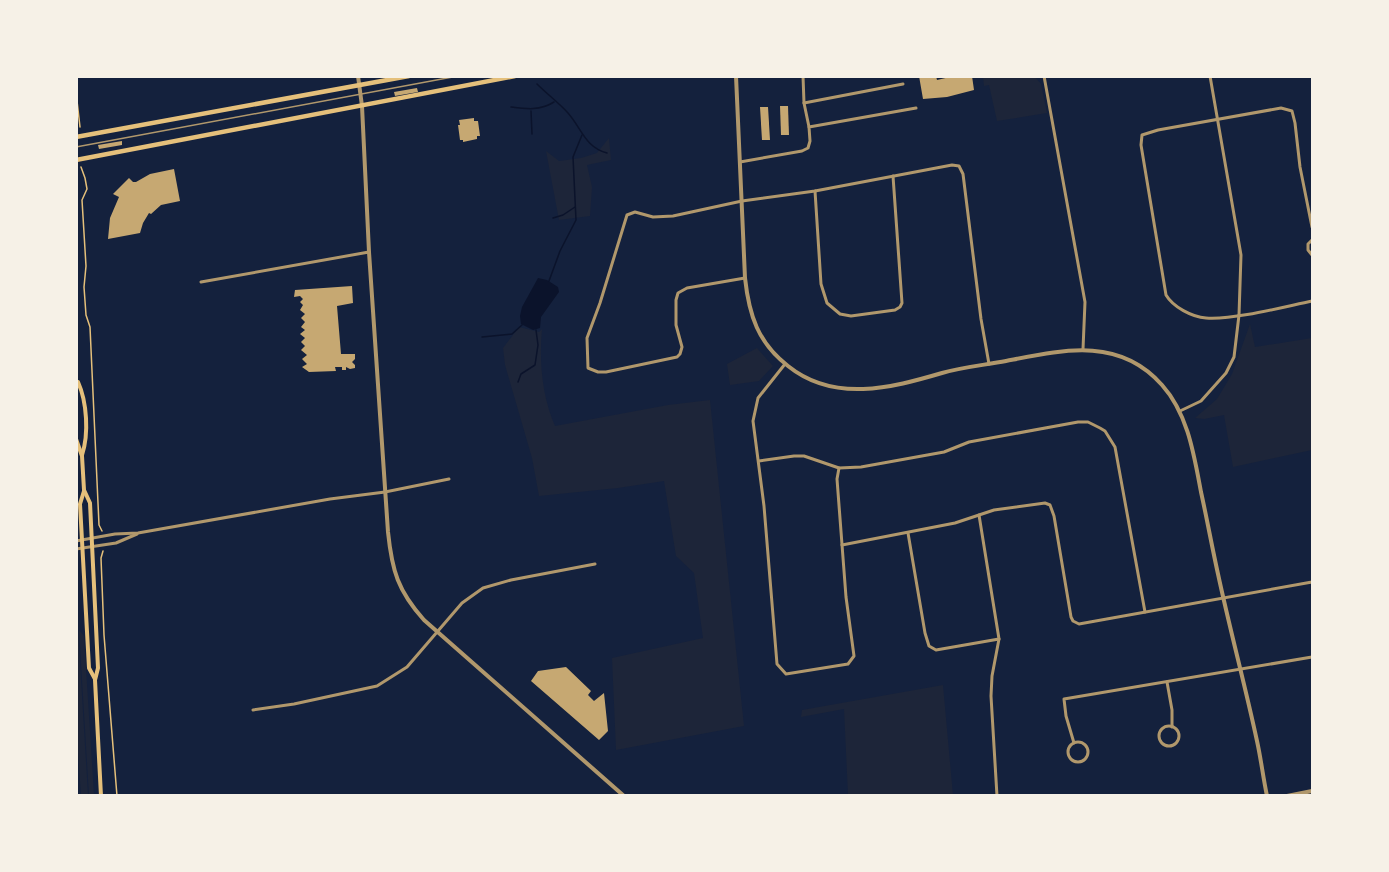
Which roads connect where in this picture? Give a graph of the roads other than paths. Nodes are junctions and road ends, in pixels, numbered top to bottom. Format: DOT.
graph roads {
  1 [pos="358,76"];
  2 [pos="409,76"];
  3 [pos="458,76"];
  4 [pos="515,76"];
  5 [pos="803,76"];
  6 [pos="1044,76"];
  7 [pos="1210,76"];
  8 [pos="735,77"];
  9 [pos="903,84"];
  10 [pos="360,86"];
  11 [pos="361,94"];
  12 [pos="804,103"];
  13 [pos="362,106"];
  14 [pos="916,108"];
  15 [pos="1217,119"];
  16 [pos="809,127"];
  17 [pos="76,137"];
  18 [pos="76,147"];
  19 [pos="76,160"];
  20 [pos="740,162"];
  21 [pos="893,176"];
  22 [pos="815,191"];
  23 [pos="742,201"];
  24 [pos="1312,227"];
  25 [pos="1312,240"];
  26 [pos="369,252"];
  27 [pos="1312,255"];
  28 [pos="746,278"];
  29 [pos="201,282"];
  30 [pos="1312,301"];
  31 [pos="1239,315"];
  32 [pos="1083,349"];
  33 [pos="76,358"];
  34 [pos="785,364"];
  35 [pos="989,364"];
  36 [pos="78,382"];
  37 [pos="76,387"];
  38 [pos="1180,411"];
  39 [pos="76,439"];
  40 [pos="82,456"];
  41 [pos="759,461"];
  42 [pos="839,468"];
  43 [pos="449,479"];
  44 [pos="84,490"];
  45 [pos="385,492"];
  46 [pos="979,516"];
  47 [pos="138,533"];
  48 [pos="908,533"];
  49 [pos="92,538"];
  50 [pos="79,540"];
  51 [pos="842,545"];
  52 [pos="93,547"];
  53 [pos="79,549"];
  54 [pos="595,564"];
  55 [pos="1312,582"];
  56 [pos="1223,598"];
  57 [pos="1145,612"];
  58 [pos="437,632"];
  59 [pos="999,639"];
  60 [pos="1312,657"];
  61 [pos="1240,670"];
  62 [pos="95,680"];
  63 [pos="1167,682"];
  64 [pos="253,710"];
  65 [pos="1172,727"];
  66 [pos="1074,743"];
  67 [pos="1312,791"];
  68 [pos="102,795"];
  69 [pos="624,795"];
  70 [pos="997,795"];
  71 [pos="1267,795"];
  72 [pos="1287,795"];
  1 -- 10 [label="street"];
  2 -- 10 [label="main road"];
  3 -- 11 [label="lane"];
  4 -- 13 [label="main road"];
  5 -- 12 [label="street"];
  6 -- 32 [label="street"];
  7 -- 15 [label="street"];
  8 -- 20 [label="street"];
  9 -- 12 [label="street"];
  10 -- 11 [label="street"];
  10 -- 17 [label="main road"];
  11 -- 13 [label="street"];
  11 -- 18 [label="lane"];
  12 -- 16 [label="street"];
  13 -- 19 [label="main road"];
  13 -- 26 [label="street"];
  14 -- 16 [label="street"];
  15 -- 24 [label="street"];
  15 -- 31 [label="street"];
  15 -- 31 [label="street"];
  16 -- 20 [label="street"];
  20 -- 23 [label="street"];
  21 -- 22 [label="street"];
  21 -- 22 [label="street"];
  21 -- 35 [label="street"];
  22 -- 23 [label="street"];
  23 -- 28 [label="street"];
  23 -- 28 [label="street"];
  25 -- 27 [label="street"];
  26 -- 29 [label="street"];
  26 -- 45 [label="street"];
  28 -- 34 [label="street"];
  30 -- 31 [label="street"];
  31 -- 38 [label="street"];
  32 -- 35 [label="street"];
  32 -- 38 [label="street"];
  33 -- 36 [label="main road"];
  34 -- 35 [label="street"];
  34 -- 41 [label="street"];
  36 -- 37 [label="main road"];
  36 -- 40 [label="main road"];
  38 -- 56 [label="street"];
  39 -- 40 [label="main road"];
  40 -- 44 [label="main road"];
  41 -- 42 [label="street"];
  41 -- 51 [label="street"];
  42 -- 51 [label="street"];
  42 -- 57 [label="street"];
  43 -- 45 [label="street"];
  44 -- 49 [label="main road"];
  44 -- 50 [label="main road"];
  45 -- 47 [label="street"];
  45 -- 58 [label="street"];
  46 -- 48 [label="street"];
  46 -- 57 [label="street"];
  46 -- 59 [label="street"];
  47 -- 49 [label="street"];
  47 -- 52 [label="street"];
  48 -- 51 [label="street"];
  48 -- 59 [label="street"];
  49 -- 50 [label="street"];
  49 -- 52 [label="main road"];
  50 -- 53 [label="main road"];
  52 -- 53 [label="street"];
  52 -- 62 [label="main road"];
  53 -- 62 [label="main road"];
  54 -- 58 [label="street"];
  55 -- 56 [label="street"];
  56 -- 57 [label="street"];
  56 -- 61 [label="street"];
  58 -- 64 [label="street"];
  58 -- 69 [label="street"];
  59 -- 70 [label="street"];
  60 -- 61 [label="street"];
  61 -- 63 [label="street"];
  61 -- 71 [label="street"];
  62 -- 68 [label="main road"];
  63 -- 65 [label="street"];
  63 -- 66 [label="street"];
  65 -- 65 [label="street"];
  66 -- 66 [label="street"];
  67 -- 72 [label="street"];
}
